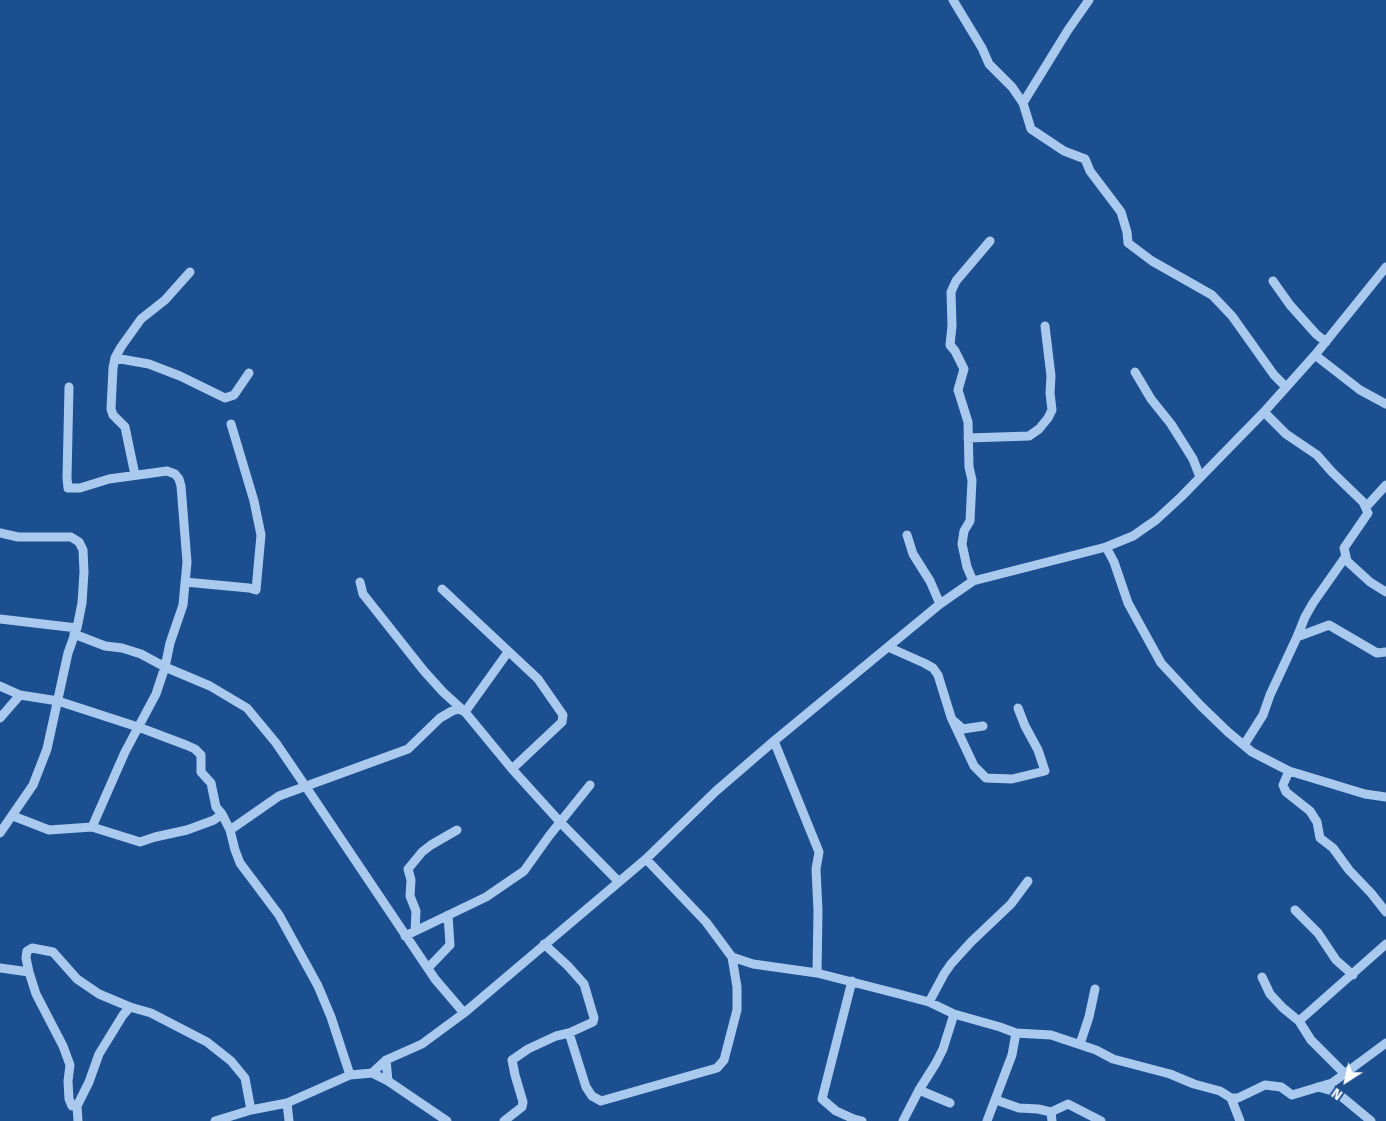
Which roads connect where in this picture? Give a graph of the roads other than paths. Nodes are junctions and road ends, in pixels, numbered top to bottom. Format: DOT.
graph roads {
  1 [pos="953,0"];
  2 [pos="1090,0"];
  3 [pos="1023,103"];
  4 [pos="990,242"];
  5 [pos="1386,267"];
  6 [pos="190,272"];
  7 [pos="1273,281"];
  8 [pos="1045,326"];
  9 [pos="1326,342"];
  10 [pos="1315,355"];
  11 [pos="115,358"];
  12 [pos="1136,372"];
  13 [pos="249,373"];
  14 [pos="70,387"];
  15 [pos="1286,387"];
  16 [pos="1386,404"];
  17 [pos="1264,412"];
  18 [pos="231,424"];
  19 [pos="968,438"];
  20 [pos="135,475"];
  21 [pos="1200,477"];
  22 [pos="1386,485"];
  23 [pos="1366,507"];
  24 [pos="0,533"];
  25 [pos="907,535"];
  26 [pos="1106,547"];
  27 [pos="1346,556"];
  28 [pos="973,581"];
  29 [pos="185,582"];
  30 [pos="360,582"];
  31 [pos="442,588"];
  32 [pos="1386,592"];
  33 [pos="940,604"];
  34 [pos="0,619"];
  35 [pos="76,631"];
  36 [pos="1297,637"];
  37 [pos="888,647"];
  38 [pos="508,652"];
  39 [pos="1386,652"];
  40 [pos="165,667"];
  41 [pos="0,686"];
  42 [pos="20,695"];
  43 [pos="58,701"];
  44 [pos="1018,708"];
  45 [pos="465,712"];
  46 [pos="951,717"];
  47 [pos="0,718"];
  48 [pos="138,726"];
  49 [pos="983,726"];
  50 [pos="774,741"];
  51 [pos="1244,745"];
  52 [pos="512,769"];
  53 [pos="1289,771"];
  54 [pos="590,785"];
  55 [pos="306,787"];
  56 [pos="1386,797"];
  57 [pos="222,814"];
  58 [pos="13,816"];
  59 [pos="561,823"];
  60 [pos="92,827"];
  61 [pos="230,830"];
  62 [pos="457,830"];
  63 [pos="0,833"];
  64 [pos="646,859"];
  65 [pos="618,881"];
  66 [pos="1028,881"];
  67 [pos="459,910"];
  68 [pos="1295,910"];
  69 [pos="1386,912"];
  70 [pos="448,915"];
  71 [pos="450,926"];
  72 [pos="415,931"];
  73 [pos="405,936"];
  74 [pos="544,944"];
  75 [pos="1386,944"];
  76 [pos="732,957"];
  77 [pos="0,968"];
  78 [pos="428,968"];
  79 [pos="29,972"];
  80 [pos="817,972"];
  81 [pos="1353,975"];
  82 [pos="1262,977"];
  83 [pos="852,981"];
  84 [pos="1095,990"];
  85 [pos="929,1002"];
  86 [pos="130,1007"];
  87 [pos="464,1013"];
  88 [pos="954,1014"];
  89 [pos="1299,1021"];
  90 [pos="569,1033"];
  91 [pos="1016,1034"];
  92 [pos="1080,1044"];
  93 [pos="1386,1044"];
  94 [pos="386,1060"];
  95 [pos="372,1073"];
  96 [pos="1345,1074"];
  97 [pos="350,1075"];
  98 [pos="388,1081"];
  99 [pos="1318,1087"];
  100 [pos="919,1090"];
  101 [pos="1231,1098"];
  102 [pos="996,1100"];
  103 [pos="288,1103"];
  104 [pos="950,1103"];
  105 [pos="77,1106"];
  106 [pos="251,1110"];
  107 [pos="1051,1116"];
  108 [pos="229,1119"];
  109 [pos="1239,1120"];
  110 [pos="78,1121"];
  111 [pos="215,1121"];
  112 [pos="289,1121"];
  113 [pos="447,1121"];
  114 [pos="504,1121"];
  115 [pos="862,1121"];
  116 [pos="903,1121"];
  117 [pos="988,1121"];
  118 [pos="1101,1121"];
  119 [pos="1371,1121"];
  1 -- 3 [label="street"];
  2 -- 3 [label="street"];
  3 -- 15 [label="street"];
  4 -- 19 [label="street"];
  5 -- 9 [label="street"];
  6 -- 11 [label="street"];
  7 -- 9 [label="street"];
  8 -- 19 [label="street"];
  9 -- 10 [label="street"];
  10 -- 15 [label="street"];
  10 -- 16 [label="street"];
  11 -- 13 [label="street"];
  11 -- 20 [label="street"];
  12 -- 21 [label="street"];
  14 -- 20 [label="street"];
  15 -- 17 [label="street"];
  17 -- 21 [label="street"];
  17 -- 23 [label="street"];
  18 -- 29 [label="street"];
  19 -- 28 [label="street"];
  20 -- 29 [label="street"];
  21 -- 26 [label="street"];
  22 -- 23 [label="street"];
  23 -- 27 [label="street"];
  24 -- 35 [label="street"];
  25 -- 33 [label="street"];
  26 -- 28 [label="street"];
  26 -- 51 [label="street"];
  27 -- 32 [label="street"];
  27 -- 36 [label="street"];
  28 -- 33 [label="street"];
  29 -- 40 [label="street"];
  30 -- 45 [label="street"];
  31 -- 38 [label="street"];
  33 -- 37 [label="street"];
  34 -- 35 [label="street"];
  35 -- 40 [label="street"];
  35 -- 43 [label="street"];
  36 -- 39 [label="street"];
  36 -- 51 [label="street"];
  37 -- 46 [label="street"];
  37 -- 50 [label="street"];
  38 -- 45 [label="street"];
  38 -- 52 [label="street"];
  40 -- 48 [label="street"];
  40 -- 55 [label="street"];
  41 -- 42 [label="street"];
  42 -- 43 [label="street"];
  42 -- 47 [label="street"];
  43 -- 48 [label="street"];
  43 -- 58 [label="street"];
  44 -- 46 [label="street"];
  45 -- 52 [label="street"];
  45 -- 55 [label="street"];
  46 -- 49 [label="street"];
  48 -- 57 [label="street"];
  48 -- 60 [label="street"];
  50 -- 64 [label="street"];
  50 -- 80 [label="street"];
  51 -- 53 [label="street"];
  52 -- 59 [label="street"];
  53 -- 56 [label="street"];
  53 -- 69 [label="street"];
  54 -- 59 [label="street"];
  55 -- 61 [label="street"];
  55 -- 73 [label="street"];
  57 -- 60 [label="street"];
  57 -- 61 [label="street"];
  58 -- 60 [label="street"];
  58 -- 63 [label="street"];
  59 -- 65 [label="street"];
  59 -- 67 [label="street"];
  61 -- 97 [label="street"];
  62 -- 72 [label="street"];
  64 -- 65 [label="street"];
  64 -- 76 [label="street"];
  65 -- 74 [label="street"];
  66 -- 85 [label="street"];
  67 -- 70 [label="street"];
  67 -- 71 [label="street"];
  68 -- 81 [label="street"];
  70 -- 71 [label="street"];
  70 -- 72 [label="street"];
  71 -- 78 [label="street"];
  72 -- 73 [label="street"];
  73 -- 78 [label="street"];
  74 -- 87 [label="street"];
  74 -- 90 [label="street"];
  75 -- 81 [label="street"];
  76 -- 80 [label="street"];
  76 -- 90 [label="street"];
  77 -- 79 [label="street"];
  78 -- 87 [label="street"];
  79 -- 86 [label="street"];
  79 -- 105 [label="street"];
  80 -- 83 [label="street"];
  81 -- 89 [label="street"];
  82 -- 89 [label="street"];
  83 -- 85 [label="street"];
  83 -- 115 [label="street"];
  84 -- 92 [label="street"];
  85 -- 88 [label="street"];
  86 -- 105 [label="street"];
  86 -- 106 [label="street"];
  87 -- 94 [label="street"];
  88 -- 91 [label="street"];
  88 -- 100 [label="street"];
  89 -- 96 [label="street"];
  90 -- 114 [label="street"];
  91 -- 92 [label="street"];
  91 -- 102 [label="street"];
  92 -- 101 [label="street"];
  93 -- 96 [label="street"];
  94 -- 95 [label="street"];
  94 -- 98 [label="street"];
  95 -- 97 [label="street"];
  95 -- 98 [label="street"];
  96 -- 99 [label="street"];
  97 -- 103 [label="street"];
  98 -- 113 [label="street"];
  99 -- 101 [label="street"];
  99 -- 119 [label="street"];
  100 -- 104 [label="street"];
  100 -- 116 [label="street"];
  101 -- 109 [label="street"];
  102 -- 107 [label="street"];
  102 -- 117 [label="street"];
  103 -- 106 [label="street"];
  103 -- 112 [label="street"];
  105 -- 110 [label="street"];
  106 -- 108 [label="street"];
  107 -- 118 [label="street"];
  108 -- 111 [label="street"];
}
